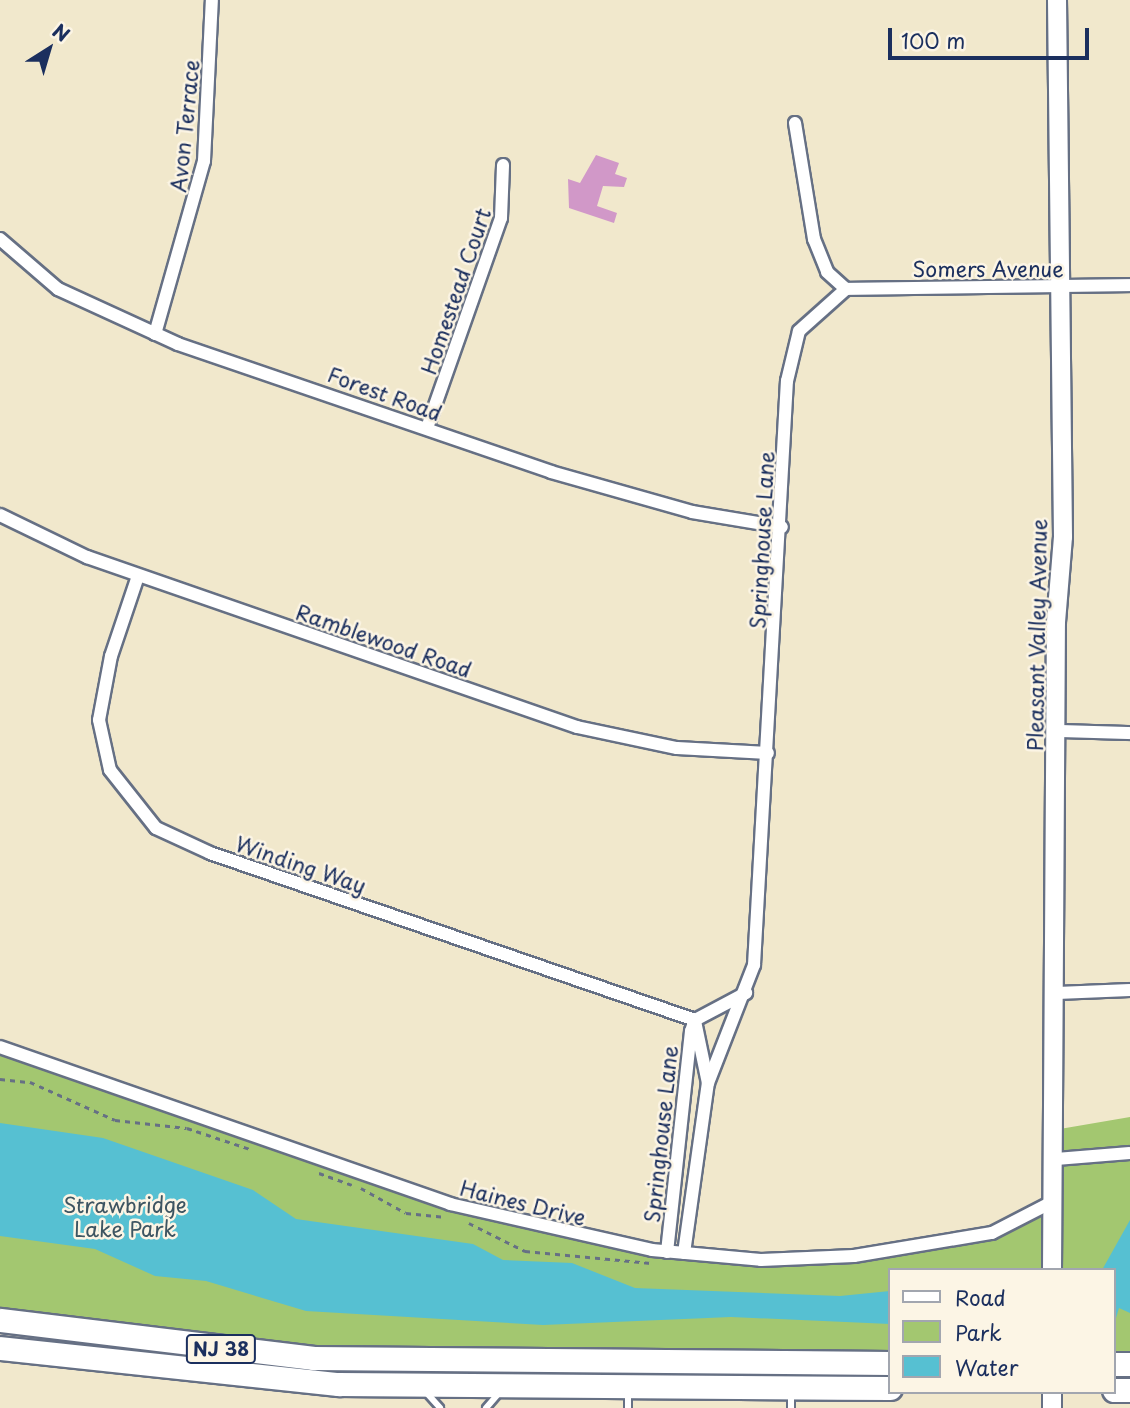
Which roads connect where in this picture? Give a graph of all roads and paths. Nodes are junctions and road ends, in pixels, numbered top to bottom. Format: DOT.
graph roads {
  1 [pos="212,0"];
  2 [pos="1057,0"];
  3 [pos="795,123"];
  4 [pos="503,165"];
  5 [pos="0,239"];
  6 [pos="1130,285"];
  7 [pos="1059,288"];
  8 [pos="846,289"];
  9 [pos="155,334"];
  10 [pos="427,428"];
  11 [pos="0,515"];
  12 [pos="782,527"];
  13 [pos="138,576"];
  14 [pos="1058,732"];
  15 [pos="1130,733"];
  16 [pos="768,753"];
  17 [pos="1130,990"];
  18 [pos="746,993"];
  19 [pos="1058,993"];
  20 [pos="695,1020"];
  21 [pos="0,1047"];
  22 [pos="0,1079"];
  23 [pos="708,1083"];
  24 [pos="257,1151"];
  25 [pos="1130,1153"];
  26 [pos="1056,1159"];
  27 [pos="306,1168"];
  28 [pos="1052,1202"];
  29 [pos="451,1217"];
  30 [pos="461,1220"];
  31 [pos="662,1252"];
  32 [pos="684,1254"];
  33 [pos="1052,1268"];
  34 [pos="0,1320"];
  35 [pos="0,1348"];
  36 [pos="888,1363"];
  37 [pos="421,1386"];
  38 [pos="506,1387"];
  39 [pos="888,1388"];
  40 [pos="628,1398"];
  41 [pos="791,1398"];
  42 [pos="440,1408"];
  43 [pos="486,1408"];
  1 -- 9 [label="street, Avon Terrace"];
  2 -- 7 [label="street, Pleasant Valley Avenue"];
  3 -- 8 [label="street"];
  4 -- 10 [label="street, Homestead Court"];
  5 -- 9 [label="street, Forest Road"];
  6 -- 7 [label="street, Somers Avenue"];
  7 -- 8 [label="street, Somers Avenue"];
  7 -- 14 [label="street, Pleasant Valley Avenue"];
  8 -- 12 [label="street, Springhouse Lane"];
  9 -- 10 [label="street, Forest Road"];
  10 -- 12 [label="street, Forest Road"];
  11 -- 13 [label="street, Ramblewood Road"];
  12 -- 16 [label="street, Springhouse Lane"];
  13 -- 16 [label="street, Ramblewood Road"];
  13 -- 20 [label="street, Winding Way"];
  14 -- 15 [label="street"];
  14 -- 19 [label="street, Pleasant Valley Avenue"];
  16 -- 18 [label="street, Springhouse Lane"];
  17 -- 19 [label="street"];
  18 -- 20 [label="street, Springhouse Lane"];
  18 -- 23 [label="street, Springhouse Lane"];
  19 -- 26 [label="street, Pleasant Valley Avenue"];
  20 -- 23 [label="street, Springhouse Lane"];
  20 -- 31 [label="street, Springhouse Lane"];
  21 -- 31 [label="street, Haines Drive"];
  22 -- 24 [label="path"];
  23 -- 32 [label="street, Springhouse Lane"];
  25 -- 26 [label="street"];
  26 -- 28 [label="street, Pleasant Valley Avenue"];
  27 -- 29 [label="path"];
  28 -- 32 [label="street, Haines Drive"];
  28 -- 33 [label="street, Pleasant Valley Avenue"];
  30 -- 31 [label="path"];
  31 -- 32 [label="street, Haines Drive"];
  34 -- 36 [label="highway, NJ 38"];
  35 -- 37 [label="highway, NJ 38"];
  37 -- 38 [label="highway, NJ 38"];
  37 -- 42 [label="lane"];
  38 -- 40 [label="highway, NJ 38"];
  38 -- 43 [label="lane"];
  39 -- 41 [label="highway, NJ 38"];
  40 -- 41 [label="highway, NJ 38"];
}
